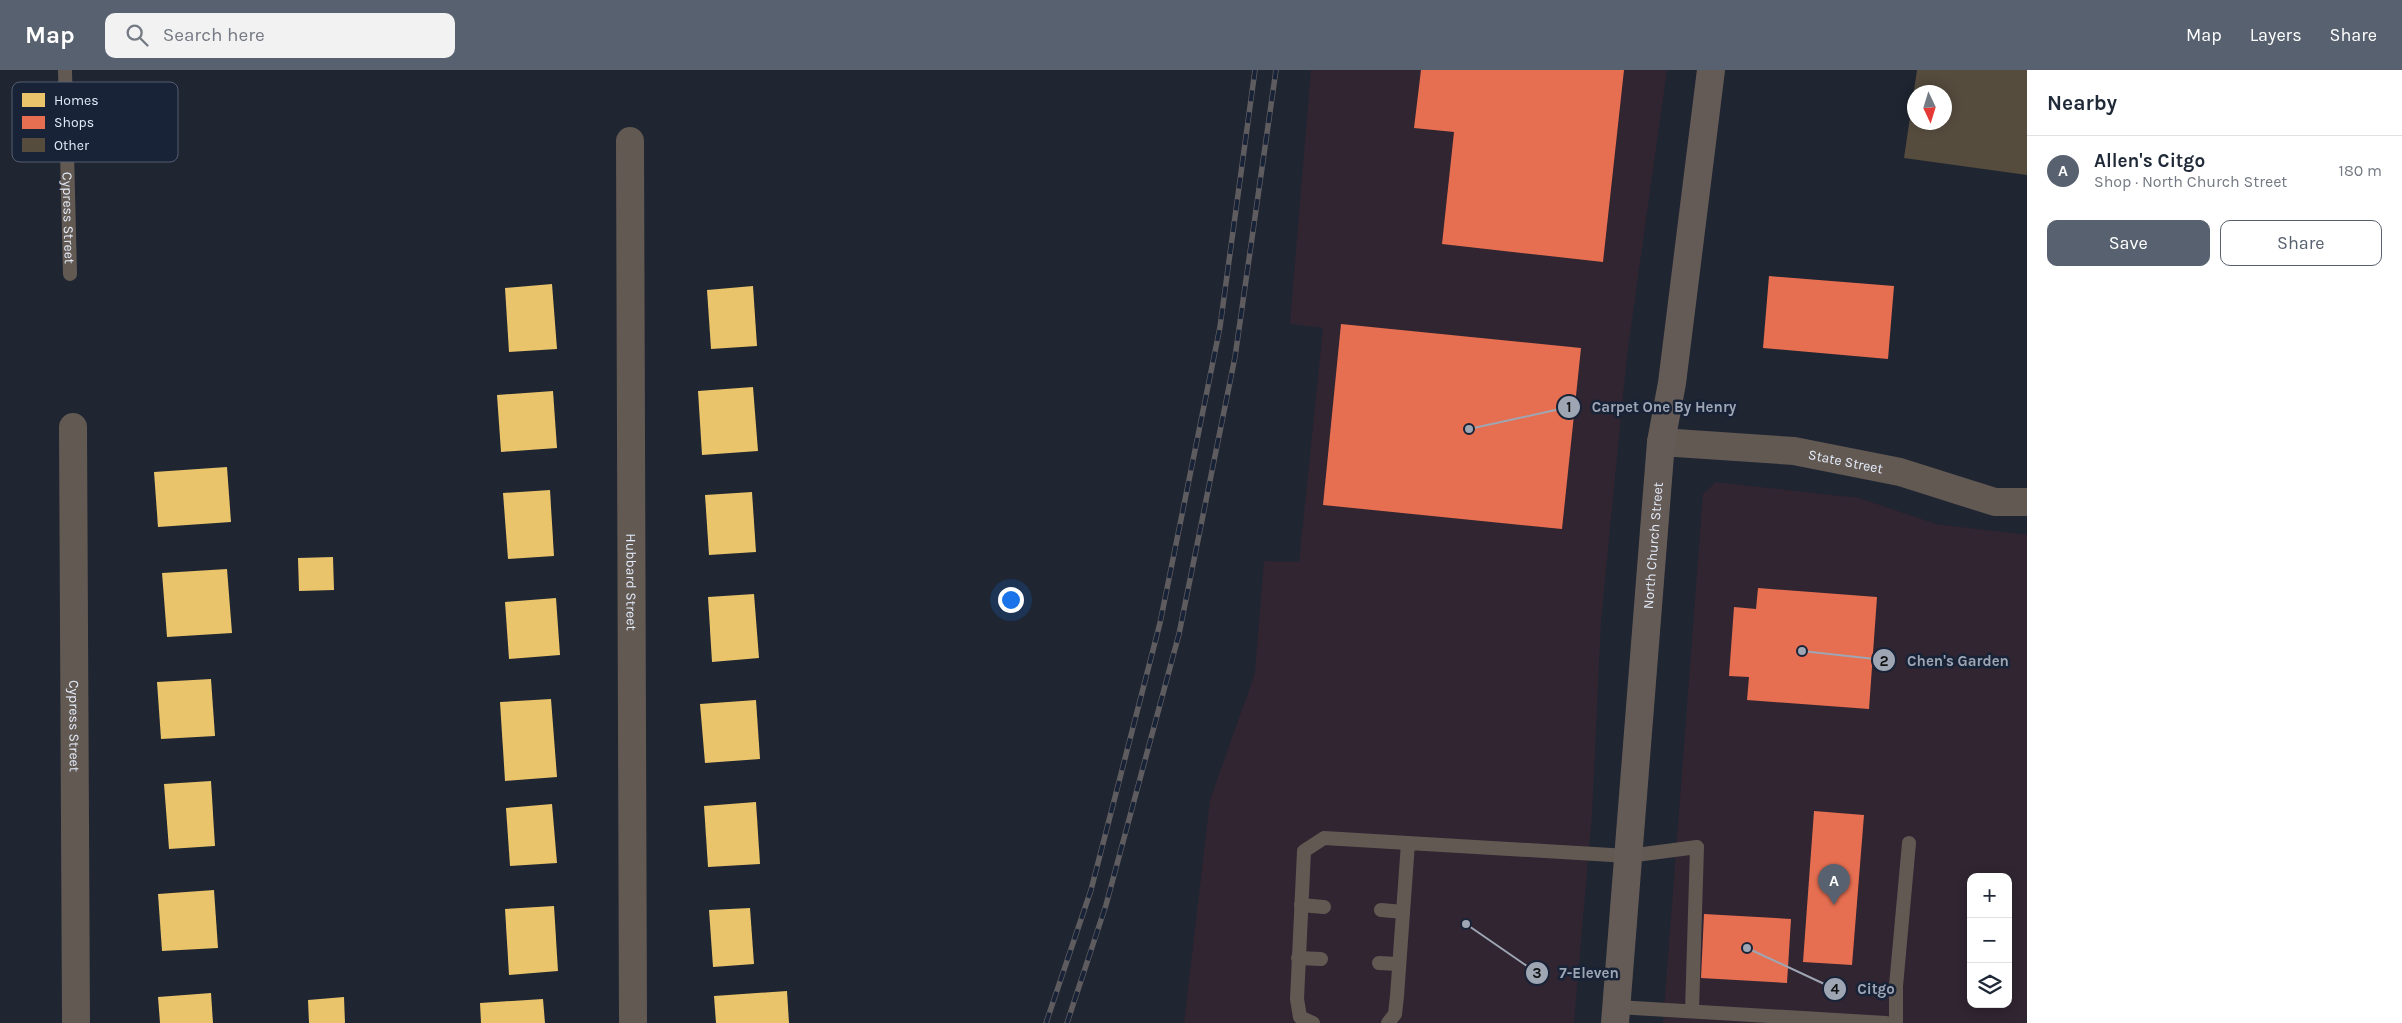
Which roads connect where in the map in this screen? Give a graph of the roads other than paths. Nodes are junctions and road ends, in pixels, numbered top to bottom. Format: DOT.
graph roads {
  1 [pos="1711,70"];
  2 [pos="630,141"];
  3 [pos="67,162"];
  4 [pos="70,274"];
  5 [pos="73,427"];
  6 [pos="1661,442"];
  7 [pos="2027,502"];
  8 [pos="1408,843"];
  9 [pos="1909,843"];
  10 [pos="1628,856"];
  11 [pos="1301,906"];
  12 [pos="1324,907"];
  13 [pos="1381,910"];
  14 [pos="1403,912"];
  15 [pos="1298,958"];
  16 [pos="1321,959"];
  17 [pos="1378,963"];
  18 [pos="1398,964"];
  19 [pos="1692,1011"];
  20 [pos="1616,1015"];
  21 [pos="1742,1019"];
  22 [pos="76,1023"];
  23 [pos="633,1023"];
  24 [pos="1313,1023"];
  25 [pos="1388,1023"];
  26 [pos="1886,1023"];
  27 [pos="1896,1023"];
  1 -- 6 [label="main road, North Church Street"];
  2 -- 23 [label="street, Hubbard Street"];
  3 -- 4 [label="lane, Cypress Street"];
  5 -- 22 [label="street, Cypress Street"];
  6 -- 7 [label="street, State Street"];
  6 -- 10 [label="main road, North Church Street"];
  8 -- 10 [label="lane"];
  8 -- 11 [label="lane"];
  8 -- 14 [label="lane"];
  9 -- 27 [label="lane"];
  10 -- 19 [label="lane"];
  10 -- 20 [label="main road, North Church Street"];
  11 -- 12 [label="lane"];
  11 -- 15 [label="lane"];
  13 -- 14 [label="lane"];
  14 -- 18 [label="lane"];
  15 -- 16 [label="lane"];
  15 -- 24 [label="lane"];
  17 -- 18 [label="lane"];
  18 -- 25 [label="lane"];
  19 -- 20 [label="lane"];
  19 -- 21 [label="lane"];
  21 -- 26 [label="lane"];
}
